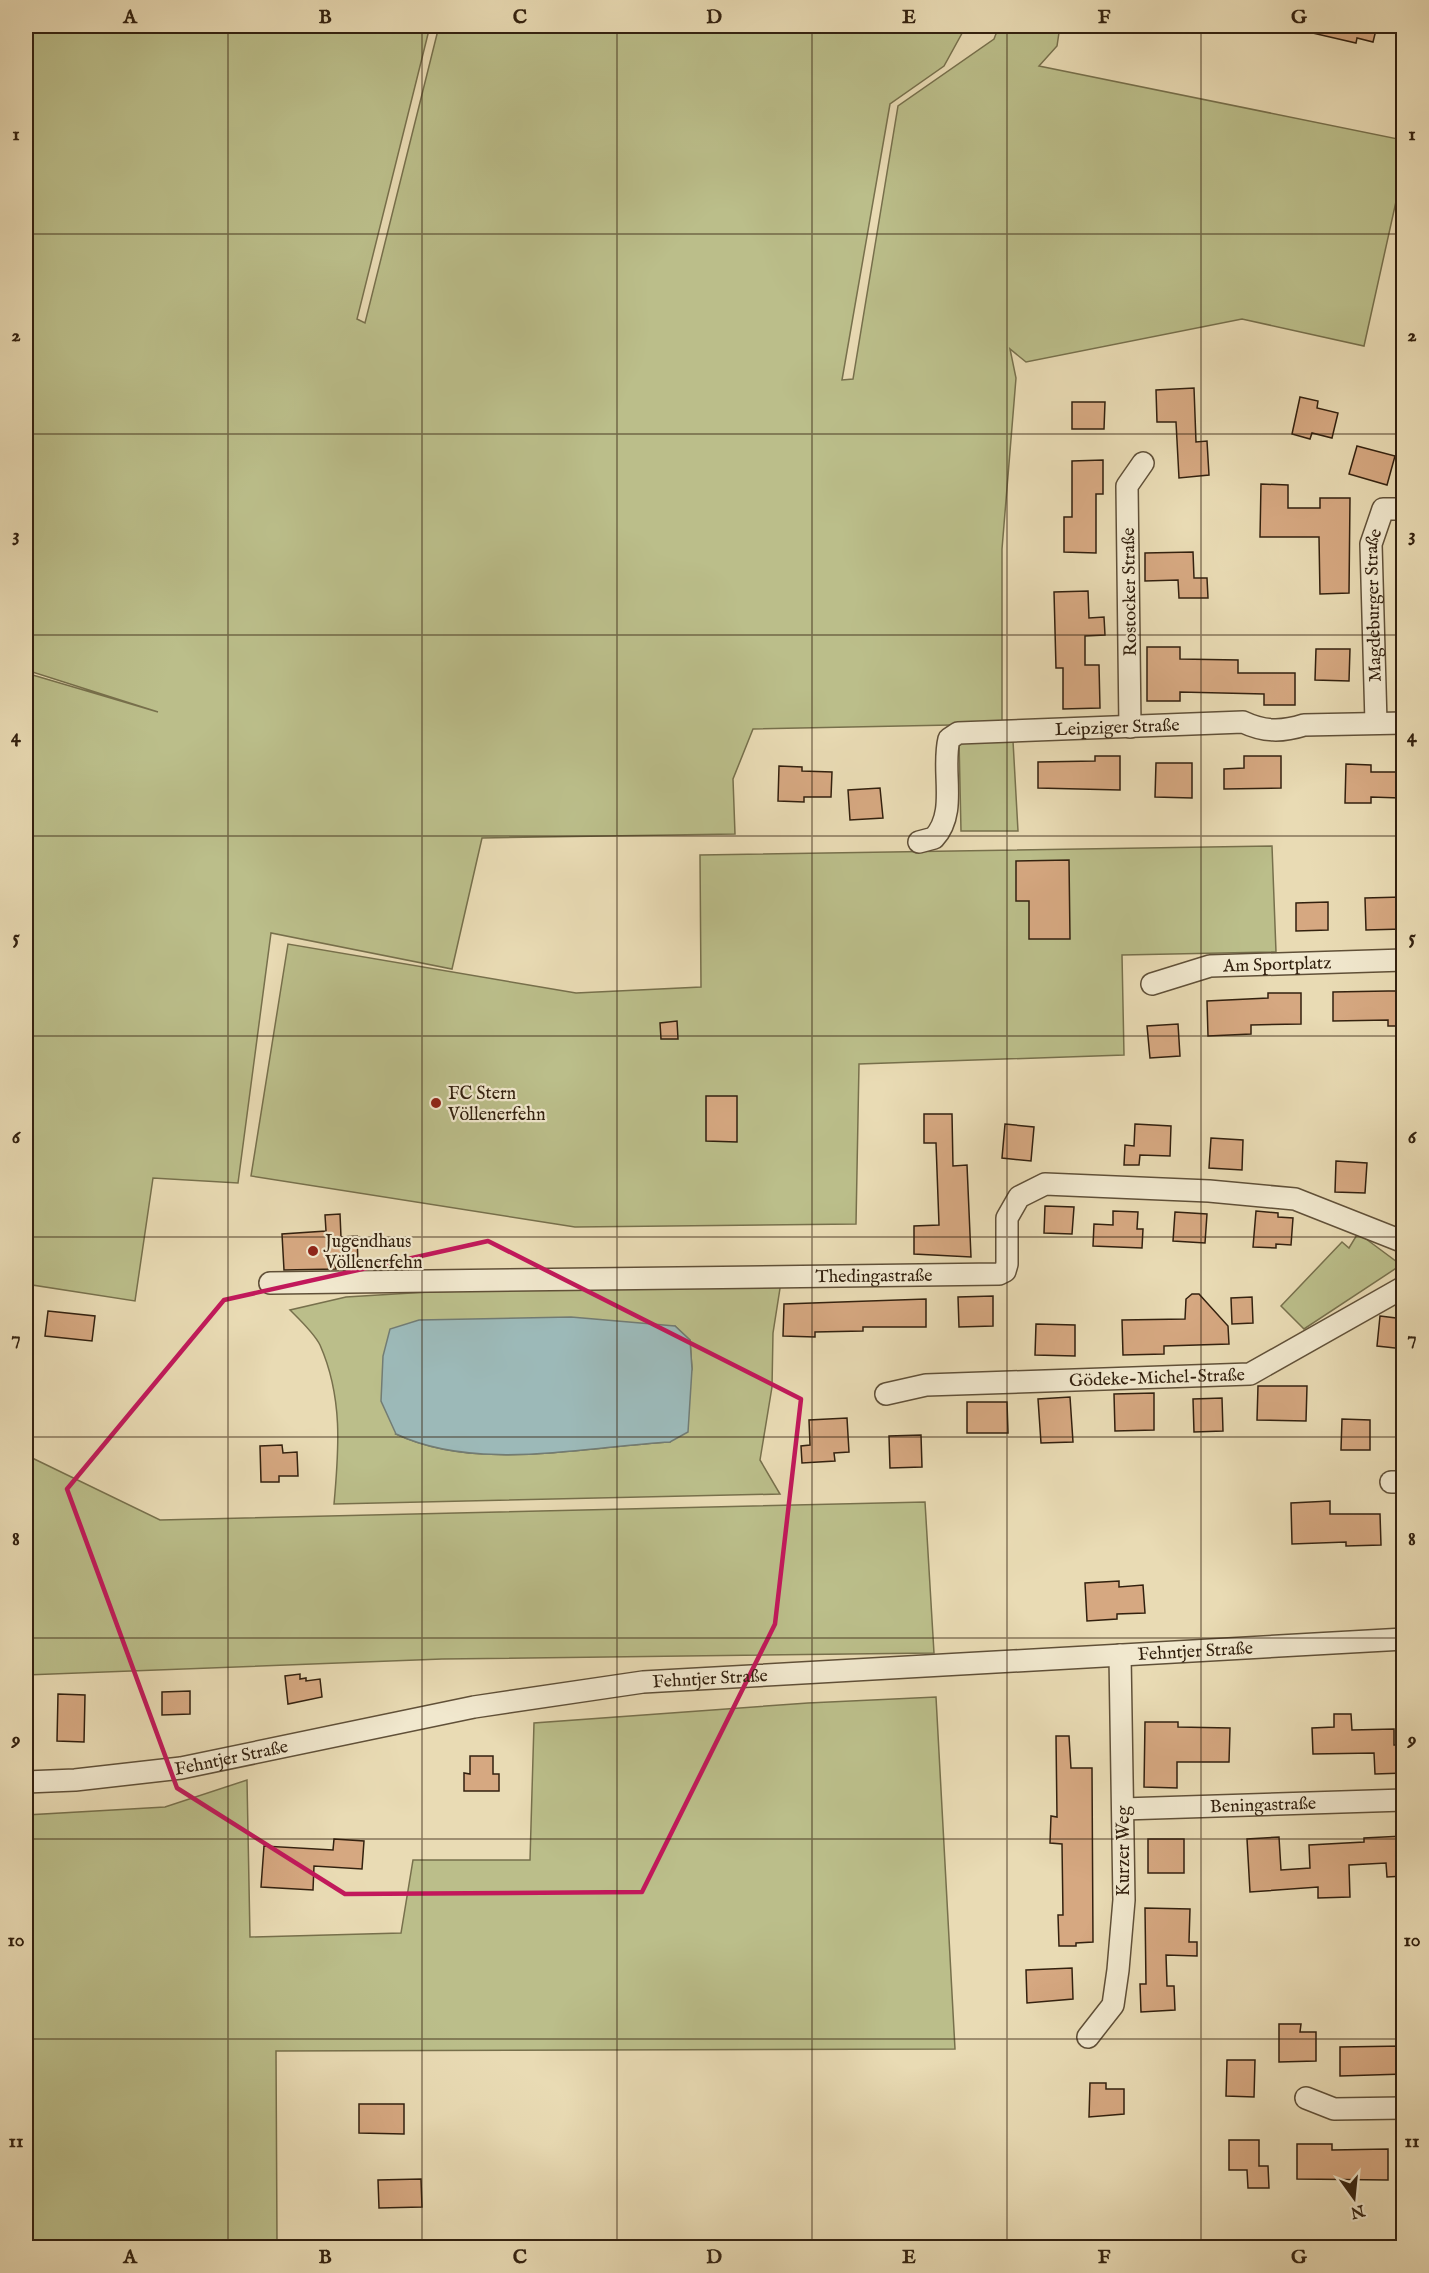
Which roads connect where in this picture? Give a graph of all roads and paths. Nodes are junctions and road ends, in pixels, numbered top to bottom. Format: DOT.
graph roads {
  1 [pos="1143,463"];
  2 [pos="1404,508"];
  3 [pos="1376,723"];
  4 [pos="1404,723"];
  5 [pos="1130,727"];
  6 [pos="919,842"];
  7 [pos="1404,960"];
  8 [pos="1152,984"];
  9 [pos="1404,1242"];
  10 [pos="270,1283"];
  11 [pos="1404,1287"];
  12 [pos="886,1395"];
  13 [pos="1404,1639"];
  14 [pos="1120,1655"];
  15 [pos="26,1782"];
  16 [pos="1404,1800"];
  17 [pos="1122,1809"];
  18 [pos="1088,2037"];
  19 [pos="1306,2098"];
  20 [pos="1404,2108"];
  1 -- 5 [label="street, Rostocker Straße"];
  2 -- 3 [label="street, Magdeburger Straße"];
  3 -- 4 [label="street, Leipziger Straße"];
  3 -- 5 [label="street, Leipziger Straße"];
  5 -- 6 [label="street, Leipziger Straße"];
  7 -- 8 [label="street, Am Sportplatz"];
  9 -- 10 [label="street, Thedingastraße"];
  11 -- 12 [label="street, Gödeke-Michel-Straße"];
  13 -- 14 [label="street, Fehntjer Straße"];
  14 -- 15 [label="street, Fehntjer Straße"];
  14 -- 17 [label="street, Kurzer Weg"];
  16 -- 17 [label="street, Beningastraße"];
  17 -- 18 [label="street, Kurzer Weg"];
  19 -- 20 [label="street"];
}
